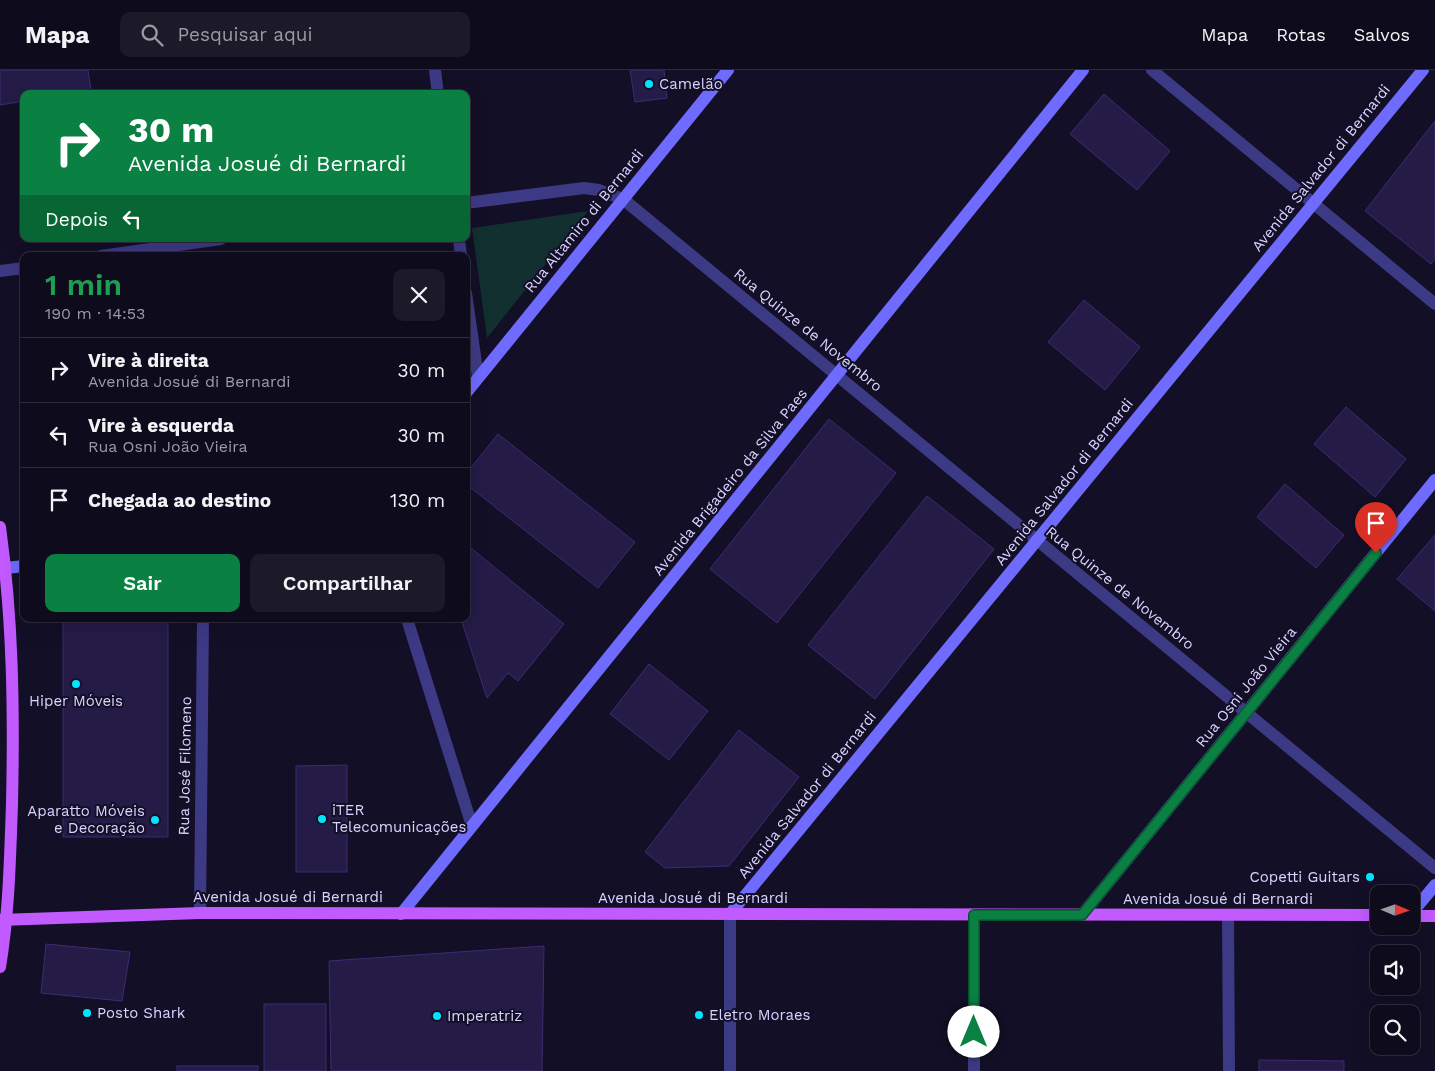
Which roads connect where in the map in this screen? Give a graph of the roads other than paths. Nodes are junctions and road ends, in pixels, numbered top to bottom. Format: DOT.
graph roads {
  1 [pos="435,70"];
  2 [pos="728,70"];
  3 [pos="1083,70"];
  4 [pos="1152,70"];
  5 [pos="1423,70"];
  6 [pos="438,90"];
  7 [pos="623,199"];
  8 [pos="470,202"];
  9 [pos="1313,204"];
  10 [pos="200,242"];
  11 [pos="129,252"];
  12 [pos="20,268"];
  13 [pos="0,271"];
  14 [pos="1435,304"];
  15 [pos="470,321"];
  16 [pos="837,376"];
  17 [pos="478,377"];
  18 [pos="470,388"];
  19 [pos="1435,480"];
  20 [pos="0,528"];
  21 [pos="1037,540"];
  22 [pos="20,566"];
  23 [pos="6,568"];
  24 [pos="203,622"];
  25 [pos="407,622"];
  26 [pos="1246,712"];
  27 [pos="472,826"];
  28 [pos="1435,868"];
  29 [pos="1435,885"];
  30 [pos="1420,904"];
  31 [pos="200,913"];
  32 [pos="401,914"];
  33 [pos="730,914"];
  34 [pos="974,915"];
  35 [pos="1082,915"];
  36 [pos="1228,915"];
  37 [pos="1420,915"];
  38 [pos="1370,916"];
  39 [pos="1435,916"];
  40 [pos="4,920"];
  41 [pos="0,967"];
  42 [pos="730,1071"];
  43 [pos="974,1071"];
  44 [pos="1229,1071"];
  1 -- 6 [label="street"];
  2 -- 7 [label="street, Rua Altamiro di Bernardi"];
  3 -- 16 [label="street, Avenida Brigadeiro da Silva Paes"];
  4 -- 9 [label="street"];
  5 -- 9 [label="street, Avenida Salvador di Bernardi"];
  7 -- 8 [label="street, Rua Quinze de Novembro"];
  7 -- 16 [label="street, Rua Quinze de Novembro"];
  7 -- 17 [label="street, Rua Altamiro di Bernardi"];
  9 -- 14 [label="street"];
  9 -- 21 [label="street, Avenida Salvador di Bernardi"];
  10 -- 11 [label="street"];
  12 -- 13 [label="street"];
  15 -- 17 [label="street"];
  16 -- 21 [label="street, Rua Quinze de Novembro"];
  16 -- 27 [label="street, Avenida Brigadeiro da Silva Paes"];
  17 -- 18 [label="street, Rua Altamiro di Bernardi"];
  19 -- 26 [label="street, Rua Osni João Vieira"];
  20 -- 23 [label="main road"];
  21 -- 26 [label="street, Rua Quinze de Novembro"];
  21 -- 33 [label="street, Avenida Salvador di Bernardi"];
  22 -- 23 [label="street"];
  23 -- 40 [label="main road"];
  24 -- 31 [label="street, Rua José Filomeno"];
  25 -- 27 [label="street"];
  26 -- 28 [label="street, Rua Quinze de Novembro"];
  26 -- 35 [label="street, Rua Osni João Vieira"];
  27 -- 32 [label="street, Avenida Brigadeiro da Silva Paes"];
  29 -- 30 [label="street"];
  31 -- 32 [label="main road, Avenida Josué di Bernardi"];
  31 -- 40 [label="main road, Avenida Josué di Bernardi"];
  32 -- 33 [label="main road, Avenida Josué di Bernardi"];
  33 -- 34 [label="main road, Avenida Josué di Bernardi"];
  33 -- 42 [label="street"];
  34 -- 35 [label="main road, Avenida Josué di Bernardi"];
  34 -- 43 [label="street"];
  35 -- 36 [label="main road, Avenida Josué di Bernardi"];
  36 -- 38 [label="main road, Avenida Josué di Bernardi"];
  36 -- 44 [label="street"];
  37 -- 39 [label="main road"];
  40 -- 41 [label="main road"];
}
